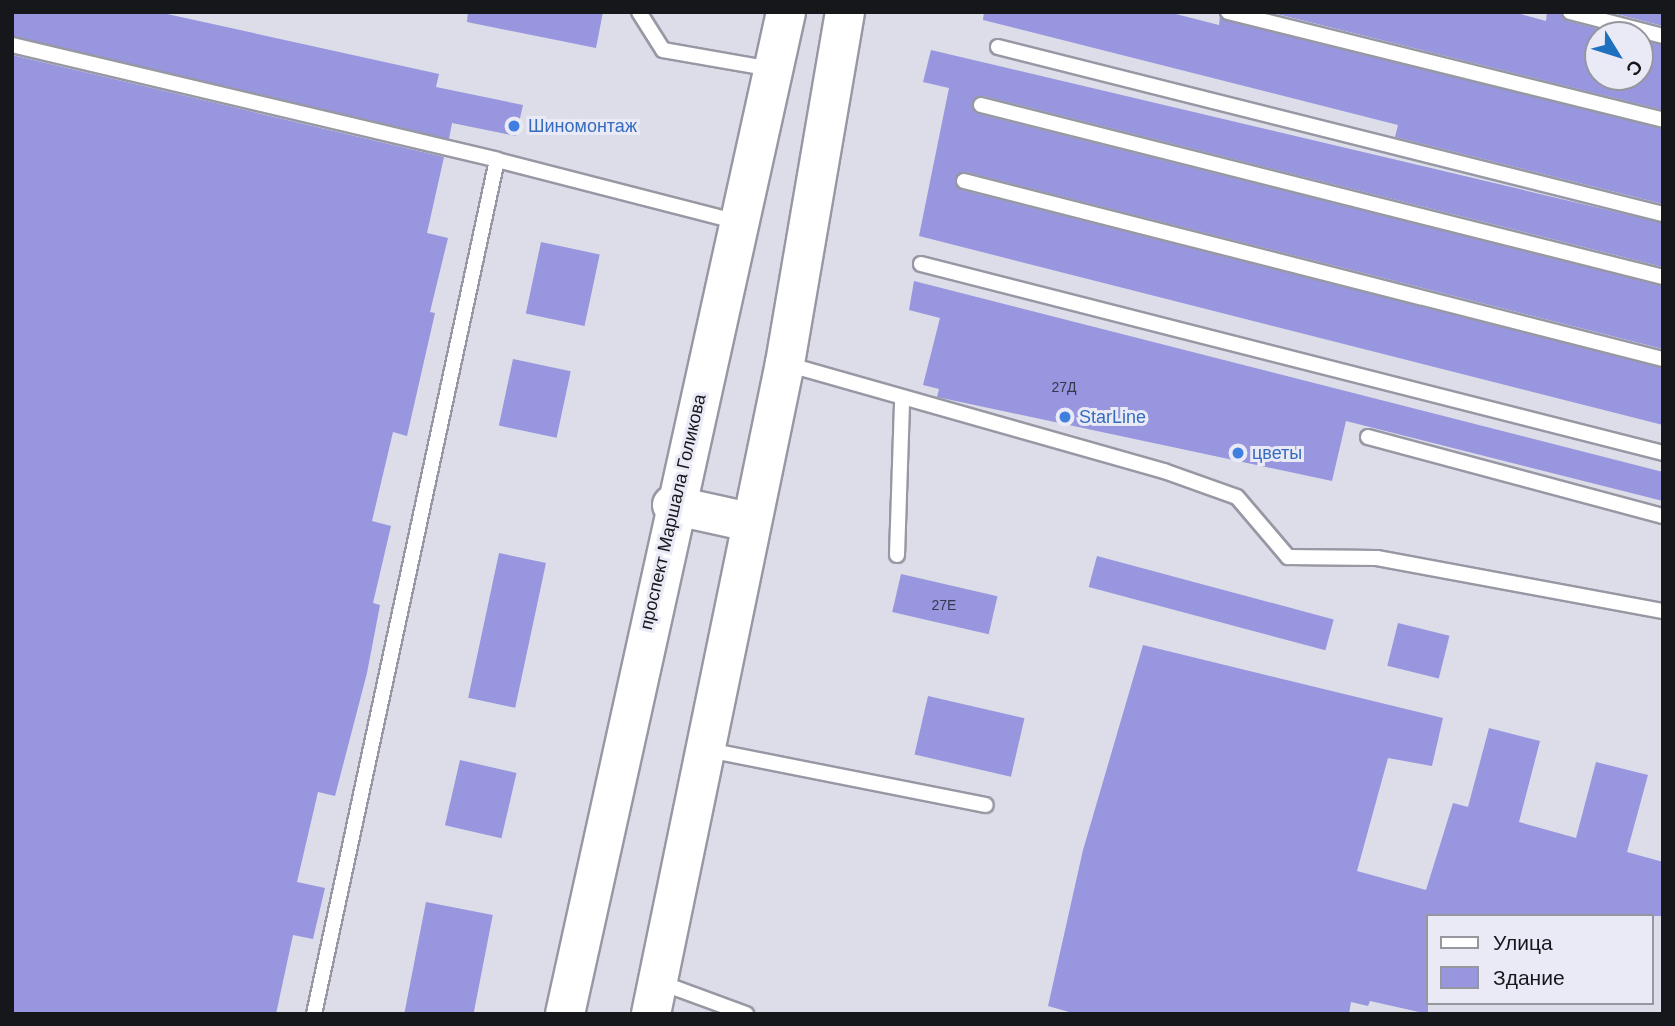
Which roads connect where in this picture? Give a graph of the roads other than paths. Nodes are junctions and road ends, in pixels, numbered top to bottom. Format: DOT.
graph roads {
  1 [pos="639,12"];
  2 [pos="786,12"];
  3 [pos="845,12"];
  4 [pos="1228,12"];
  5 [pos="1570,12"];
  6 [pos="1663,36"];
  7 [pos="12,45"];
  8 [pos="998,47"];
  9 [pos="774,69"];
  10 [pos="981,105"];
  11 [pos="1663,120"];
  12 [pos="497,160"];
  13 [pos="964,181"];
  14 [pos="1663,214"];
  15 [pos="743,223"];
  16 [pos="921,264"];
  17 [pos="1663,277"];
  18 [pos="1663,359"];
  19 [pos="785,363"];
  20 [pos="902,401"];
  21 [pos="1368,437"];
  22 [pos="1663,453"];
  23 [pos="672,505"];
  24 [pos="1663,516"];
  25 [pos="749,522"];
  26 [pos="897,555"];
  27 [pos="1663,611"];
  28 [pos="703,749"];
  29 [pos="986,805"];
  30 [pos="654,998"];
  31 [pos="314,1014"];
  32 [pos="565,1014"];
  33 [pos="746,1014"];
  1 -- 9 [label="lane"];
  2 -- 9 [label="main road, проспект Маршала Голикова"];
  3 -- 19 [label="main road"];
  4 -- 11 [label="lane"];
  5 -- 6 [label="lane"];
  7 -- 12 [label="lane"];
  8 -- 14 [label="lane"];
  9 -- 15 [label="main road, проспект Маршала Голикова"];
  10 -- 17 [label="lane"];
  12 -- 15 [label="lane"];
  12 -- 31 [label="lane"];
  13 -- 18 [label="lane"];
  15 -- 23 [label="main road, проспект Маршала Голикова"];
  16 -- 22 [label="lane"];
  19 -- 20 [label="lane"];
  19 -- 25 [label="main road"];
  20 -- 26 [label="lane"];
  20 -- 27 [label="lane"];
  21 -- 24 [label="lane"];
  23 -- 25 [label="main road"];
  23 -- 32 [label="main road, проспект Маршала Голикова"];
  25 -- 28 [label="main road"];
  28 -- 29 [label="lane"];
  28 -- 30 [label="main road"];
  30 -- 33 [label="lane"];
}
